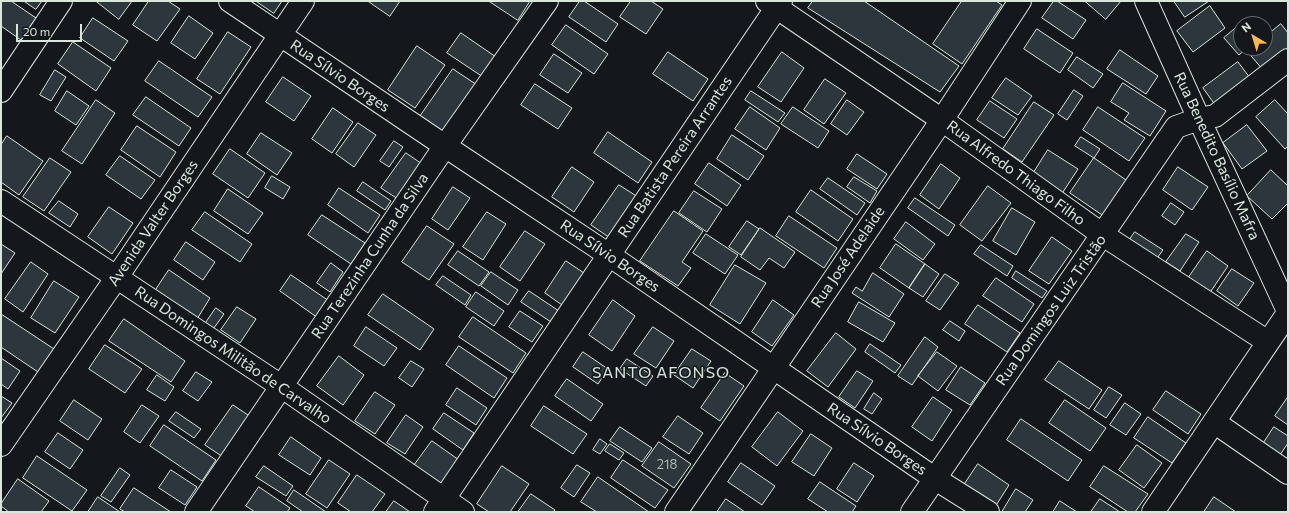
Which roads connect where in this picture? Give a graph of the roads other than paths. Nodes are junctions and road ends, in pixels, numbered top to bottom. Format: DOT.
graph roads {
  1 [pos="62,1"];
  2 [pos="230,1"];
  3 [pos="303,1"];
  4 [pos="547,1"];
  5 [pos="1020,1"];
  6 [pos="1146,1"];
  7 [pos="775,3"];
  8 [pos="280,35"];
  9 [pos="1288,60"];
  10 [pos="1,91"];
  11 [pos="1199,119"];
  12 [pos="942,120"];
  13 [pos="445,146"];
  14 [pos="1,201"];
  15 [pos="1103,235"];
  16 [pos="609,255"];
  17 [pos="117,277"];
  18 [pos="1288,312"];
  19 [pos="1268,342"];
  20 [pos="773,368"];
  21 [pos="281,386"];
  22 [pos="1214,422"];
  23 [pos="1,444"];
  24 [pos="1288,473"];
  25 [pos="934,478"];
  26 [pos="439,506"];
  27 [pos="196,512"];
  28 [pos="463,512"];
  29 [pos="676,512"];
  30 [pos="912,512"];
  31 [pos="988,512"];
  32 [pos="1153,512"];
  1 -- 10 [label="street"];
  2 -- 8 [label="street, Rua Sílvio Borges"];
  3 -- 8 [label="street, Avenida Valter Borges"];
  4 -- 13 [label="street, Rua Terezinha Cunha da Silva"];
  5 -- 12 [label="street, Rua José Adelaide"];
  6 -- 11 [label="street, Rua Benedito Basílio Mafra"];
  7 -- 12 [label="street, Rua Alfredo Thiago Filho"];
  7 -- 16 [label="street, Rua Batista Pereira Arrantes"];
  8 -- 13 [label="street, Rua Sílvio Borges"];
  8 -- 17 [label="street, Avenida Valter Borges"];
  9 -- 11 [label="street, Rua Domingos Luiz Tristão"];
  11 -- 15 [label="street, Rua Domingos Luiz Tristão"];
  11 -- 18 [label="street, Rua Benedito Basílio Mafra"];
  12 -- 15 [label="street, Rua Alfredo Thiago Filho"];
  12 -- 20 [label="street, Rua José Adelaide"];
  13 -- 16 [label="street, Rua Sílvio Borges"];
  13 -- 21 [label="street, Rua Terezinha Cunha da Silva"];
  14 -- 17 [label="street, Rua Domingos Militão de Carvalho"];
  15 -- 19 [label="street, Rua Alfredo Thiago Filho"];
  15 -- 25 [label="street, Rua Domingos Luiz Tristão"];
  16 -- 20 [label="street, Rua Sílvio Borges"];
  16 -- 26 [label="street, Rua Batista Pereira Arrantes"];
  17 -- 21 [label="street, Rua Domingos Militão de Carvalho"];
  17 -- 23 [label="street, Avenida Valter Borges"];
  18 -- 19 [label="street"];
  19 -- 22 [label="street"];
  20 -- 25 [label="street, Rua Sílvio Borges"];
  20 -- 29 [label="street, Rua José Adelaide"];
  21 -- 26 [label="street, Rua Domingos Militão de Carvalho"];
  21 -- 27 [label="street, Rua Terezinha Cunha da Silva"];
  22 -- 24 [label="street"];
  22 -- 32 [label="street"];
  25 -- 30 [label="street, Rua Domingos Luiz Tristão"];
  25 -- 31 [label="street, Rua Sílvio Borges"];
  26 -- 28 [label="street, Rua Domingos Militão de Carvalho"];
}
